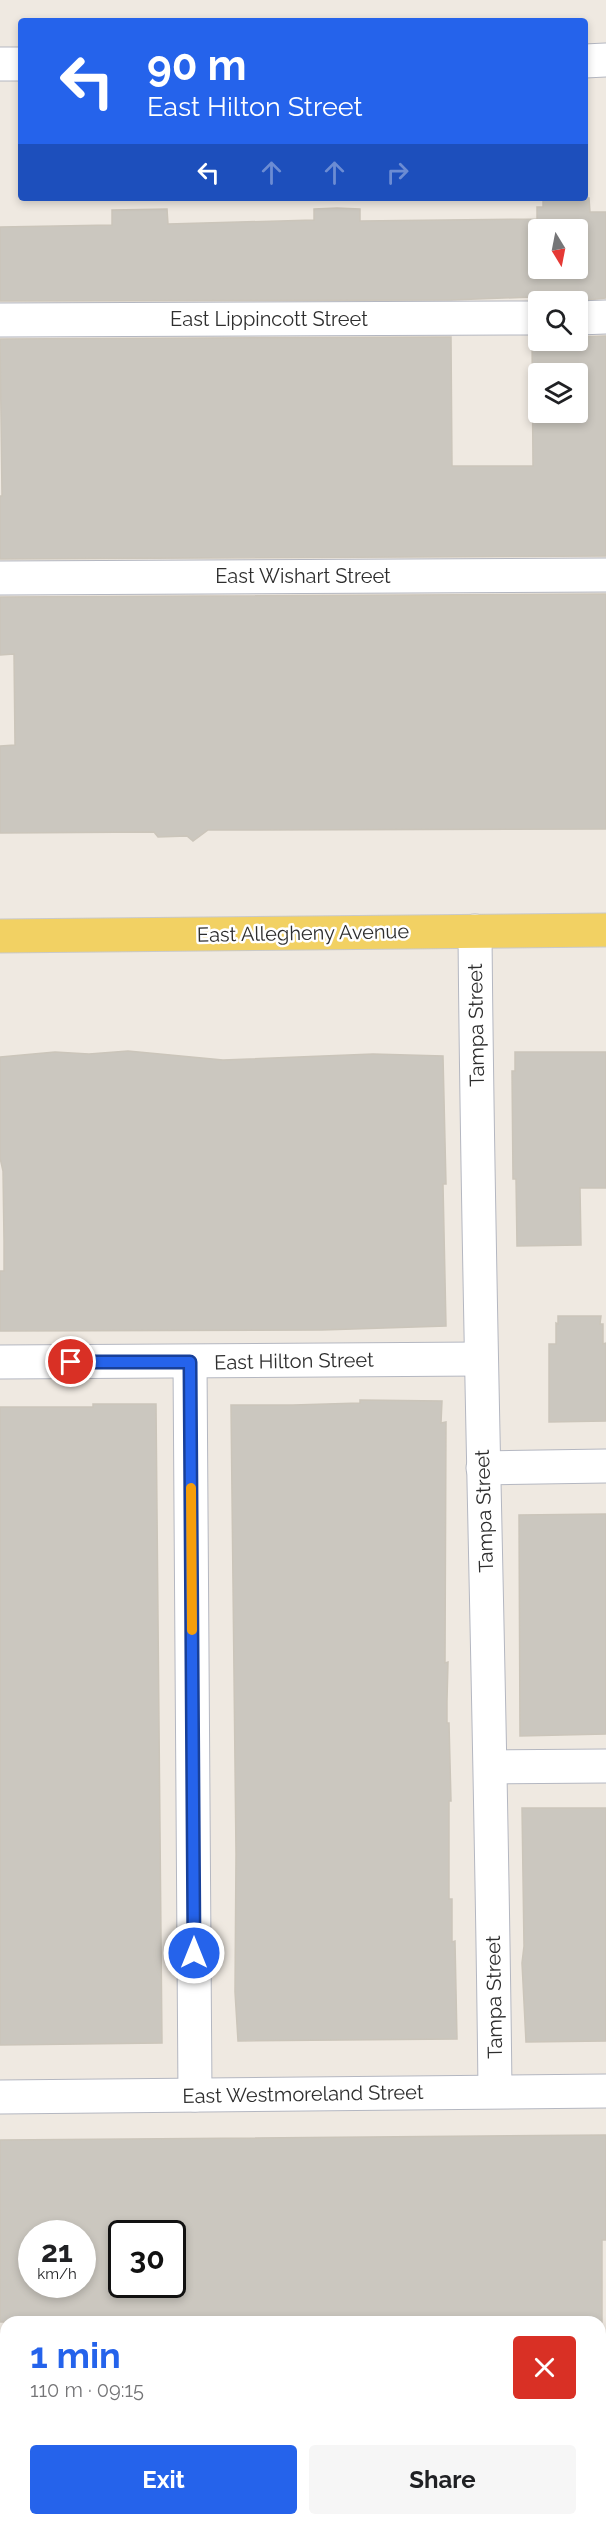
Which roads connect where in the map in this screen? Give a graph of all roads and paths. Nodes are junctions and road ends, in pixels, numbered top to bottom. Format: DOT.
graph roads {
  1 [pos="606,60"];
  2 [pos="588,61"];
  3 [pos="0,64"];
  4 [pos="18,64"];
  5 [pos="606,317"];
  6 [pos="528,318"];
  7 [pos="588,318"];
  8 [pos="0,320"];
  9 [pos="606,575"];
  10 [pos="0,578"];
  11 [pos="606,930"];
  12 [pos="475,931"];
  13 [pos="0,936"];
  14 [pos="480,1359"];
  15 [pos="0,1362"];
  16 [pos="190,1362"];
  17 [pos="606,1466"];
  18 [pos="483,1468"];
  19 [pos="606,1766"];
  20 [pos="491,1767"];
  21 [pos="495,2091"];
  22 [pos="606,2091"];
  23 [pos="195,2095"];
  24 [pos="0,2097"];
  1 -- 2 [label="street"];
  3 -- 4 [label="street"];
  5 -- 7 [label="street"];
  6 -- 8 [label="street, East Lippincott Street"];
  9 -- 10 [label="street, East Wishart Street"];
  11 -- 12 [label="main road, East Allegheny Avenue"];
  12 -- 13 [label="main road, East Allegheny Avenue"];
  12 -- 14 [label="street, Tampa Street"];
  14 -- 16 [label="street, East Hilton Street"];
  14 -- 18 [label="street, Tampa Street"];
  15 -- 16 [label="street, East Hilton Street"];
  16 -- 23 [label="street"];
  17 -- 18 [label="street"];
  18 -- 20 [label="street, Tampa Street"];
  19 -- 20 [label="street"];
  20 -- 21 [label="street, Tampa Street"];
  21 -- 22 [label="street, East Westmoreland Street"];
  21 -- 23 [label="street, East Westmoreland Street"];
  23 -- 24 [label="street, East Westmoreland Street"];
}
